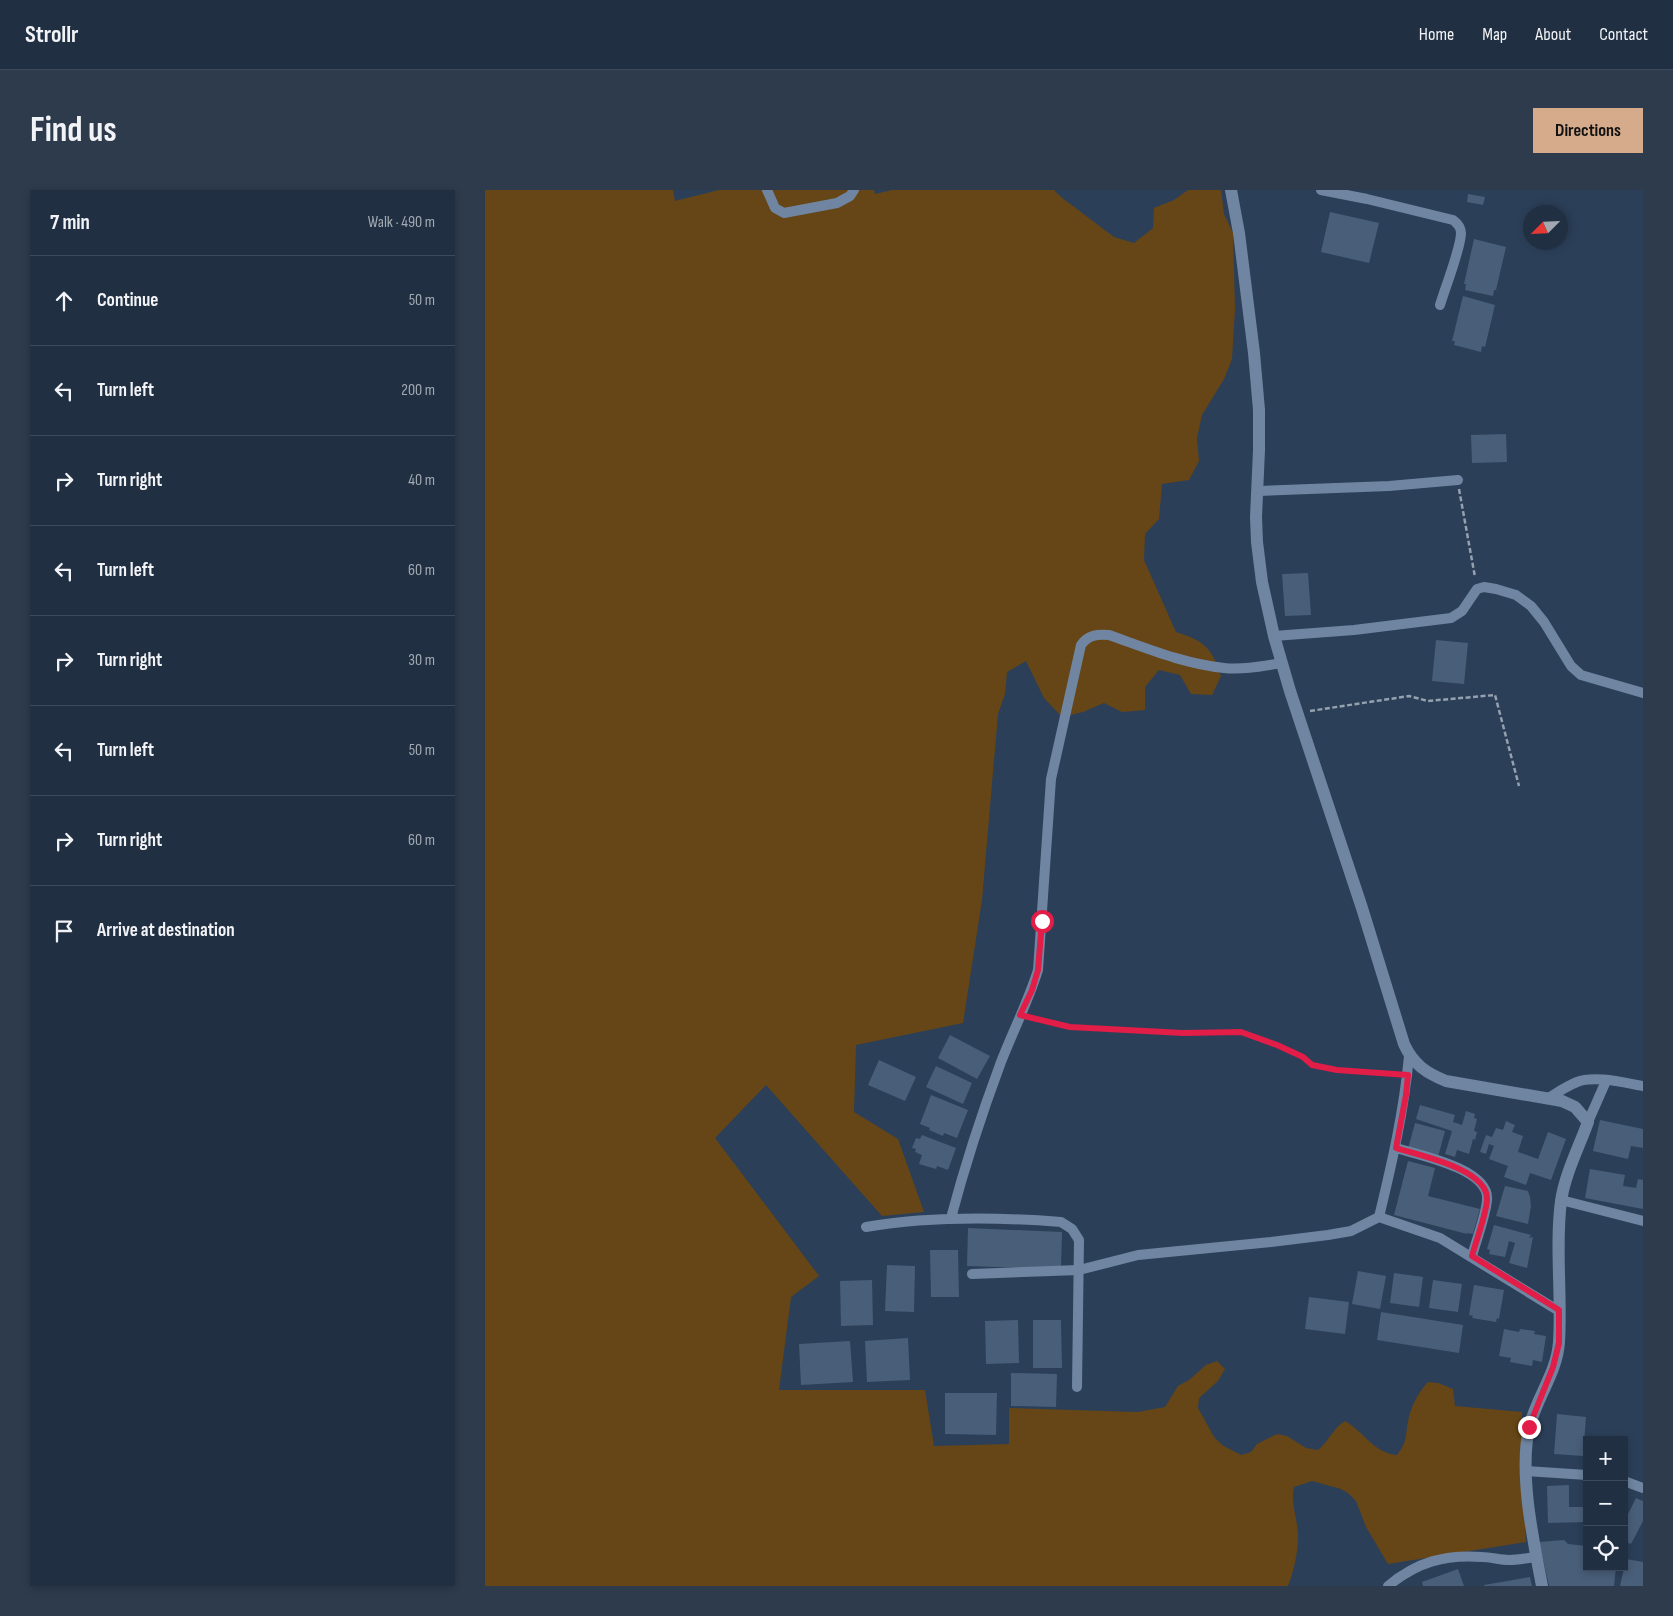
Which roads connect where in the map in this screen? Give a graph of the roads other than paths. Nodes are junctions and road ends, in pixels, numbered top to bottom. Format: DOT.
graph roads {
  1 [pos="767,190"];
  2 [pos="855,190"];
  3 [pos="1231,190"];
  4 [pos="1321,190"];
  5 [pos="1440,305"];
  6 [pos="1458,480"];
  7 [pos="1258,491"];
  8 [pos="1274,636"];
  9 [pos="1282,663"];
  10 [pos="1643,693"];
  11 [pos="1409,1056"];
  12 [pos="1606,1081"];
  13 [pos="1643,1086"];
  14 [pos="1550,1097"];
  15 [pos="1588,1122"];
  16 [pos="1396,1148"];
  17 [pos="1561,1200"];
  18 [pos="1379,1217"];
  19 [pos="951,1218"];
  20 [pos="1643,1220"];
  21 [pos="866,1227"];
  22 [pos="1472,1256"];
  23 [pos="1079,1270"];
  24 [pos="973,1274"];
  25 [pos="1559,1310"];
  26 [pos="1077,1387"];
  27 [pos="1526,1471"];
  28 [pos="1583,1475"];
  29 [pos="1628,1482"];
  30 [pos="1643,1488"];
  31 [pos="1536,1557"];
  32 [pos="1388,1586"];
  33 [pos="1542,1586"];
  1 -- 2 [label="street"];
  3 -- 7 [label="street"];
  4 -- 5 [label="street"];
  6 -- 7 [label="street"];
  7 -- 8 [label="street"];
  8 -- 9 [label="street"];
  8 -- 10 [label="street"];
  9 -- 11 [label="street"];
  9 -- 19 [label="street"];
  11 -- 14 [label="street"];
  11 -- 16 [label="street"];
  12 -- 13 [label="street"];
  12 -- 14 [label="street"];
  12 -- 15 [label="street"];
  14 -- 15 [label="street"];
  15 -- 17 [label="street"];
  16 -- 18 [label="street"];
  16 -- 22 [label="street"];
  17 -- 20 [label="street"];
  17 -- 25 [label="street"];
  18 -- 22 [label="street"];
  18 -- 23 [label="street"];
  19 -- 21 [label="street"];
  19 -- 23 [label="street"];
  22 -- 25 [label="street"];
  23 -- 24 [label="street"];
  23 -- 26 [label="street"];
  25 -- 27 [label="street"];
  27 -- 28 [label="street"];
  27 -- 31 [label="street"];
  29 -- 30 [label="street"];
  31 -- 32 [label="street"];
  31 -- 33 [label="street"];
}
